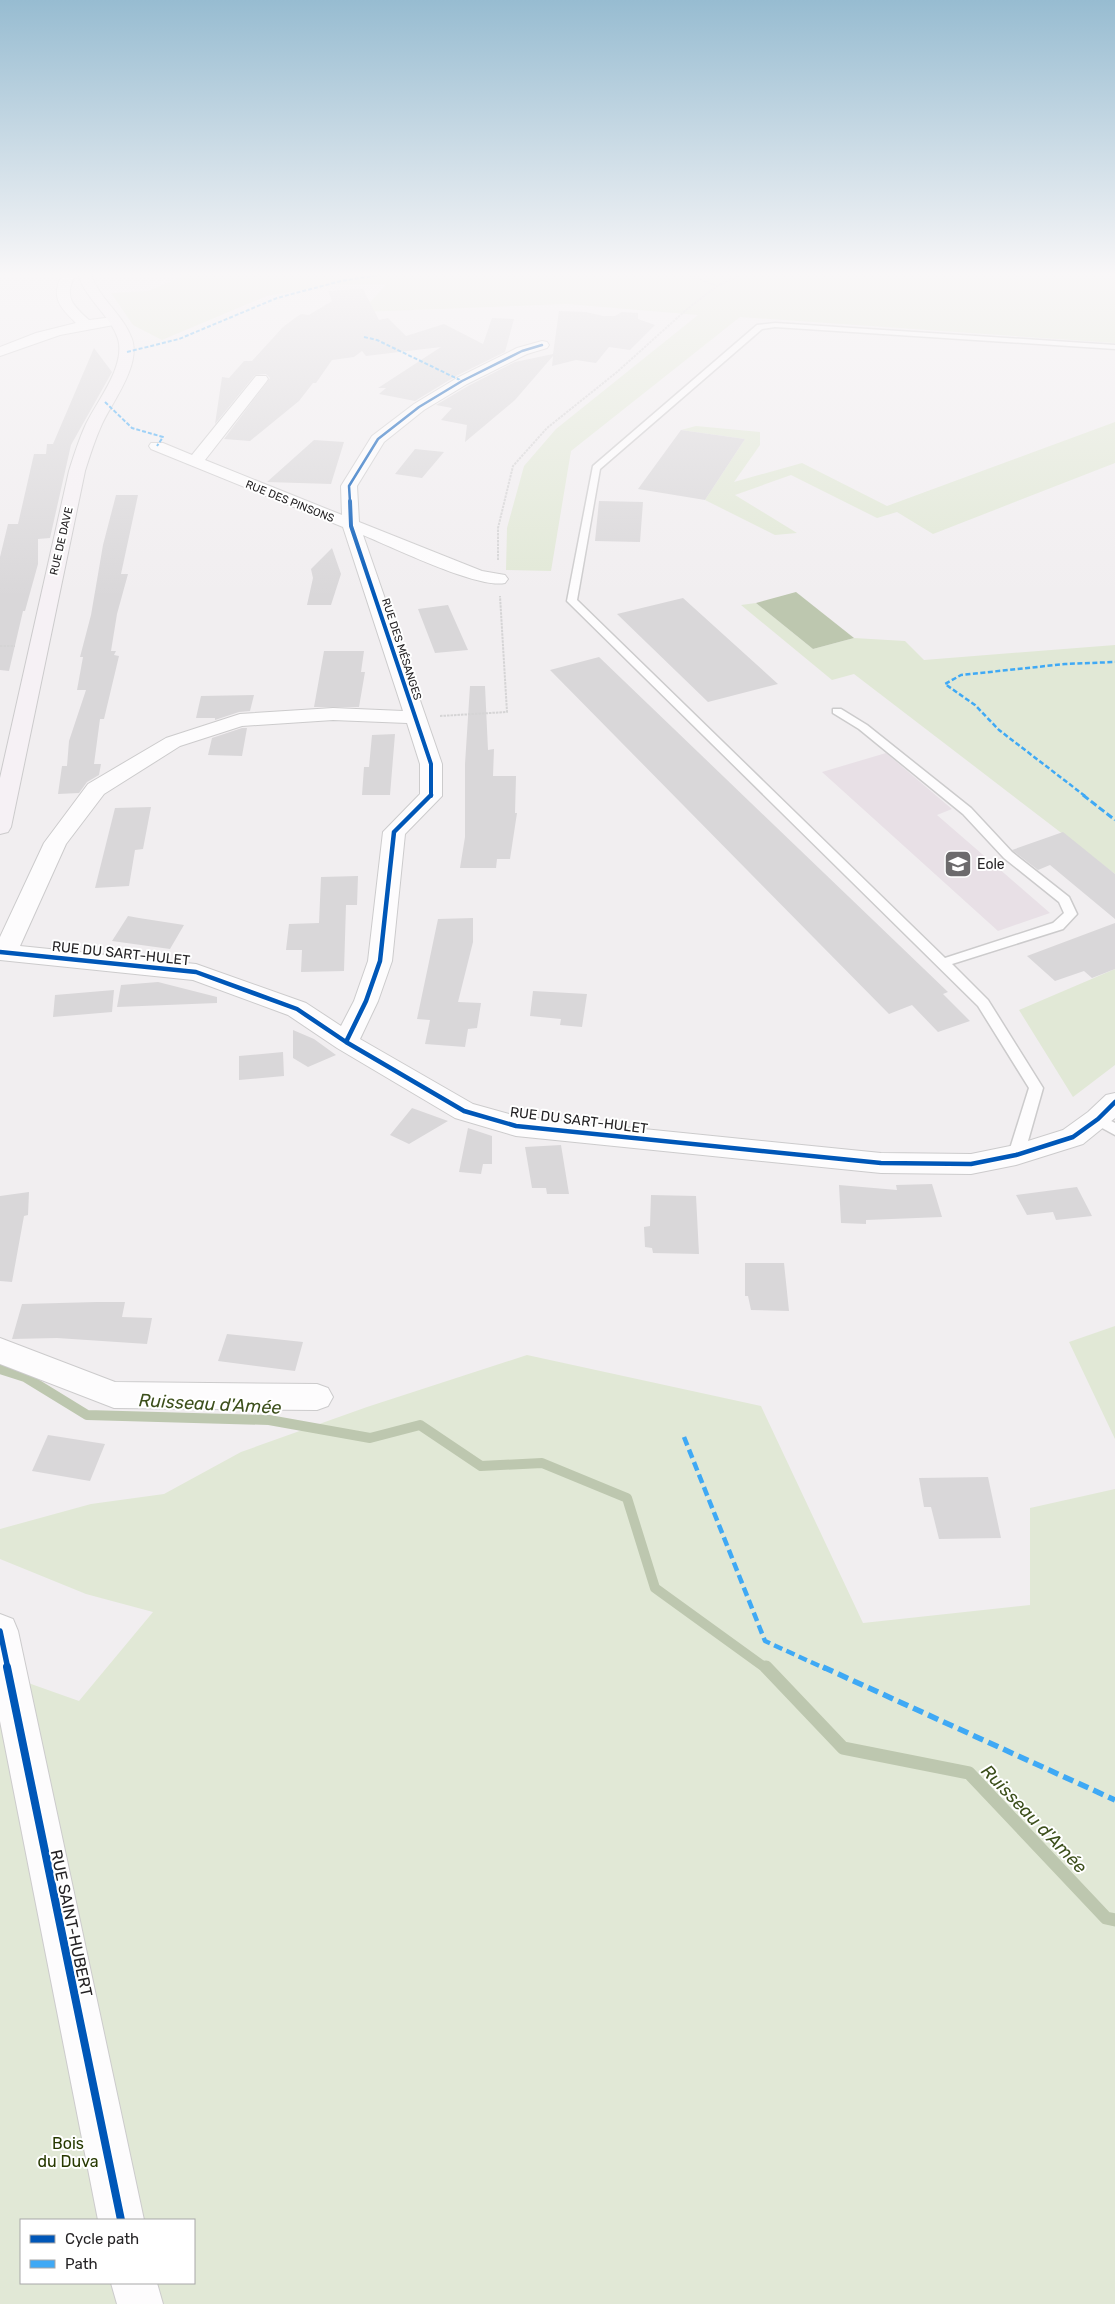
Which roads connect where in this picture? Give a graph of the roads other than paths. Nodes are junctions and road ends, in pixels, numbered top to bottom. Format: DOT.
graph roads {
  1 [pos="115,382"];
  2 [pos="259,382"];
  3 [pos="461,382"];
  4 [pos="697,382"];
  5 [pos="157,446"];
  6 [pos="195,462"];
  7 [pos="351,526"];
  8 [pos="499,579"];
  9 [pos="837,711"];
  10 [pos="414,717"];
  11 [pos="0,828"];
  12 [pos="3,952"];
  13 [pos="942,964"];
  14 [pos="346,1042"];
  15 [pos="1109,1117"];
  16 [pos="1016,1155"];
  17 [pos="0,1351"];
  18 [pos="317,1397"];
  19 [pos="0,1630"];
  20 [pos="121,2219"];
  21 [pos="134,2284"];
  22 [pos="140,2304"];
  1 -- 11 [label="main road, RUE DE DAVE"];
  2 -- 6 [label="street"];
  3 -- 7 [label="street, RUE DES MÉSANGES"];
  4 -- 13 [label="lane"];
  5 -- 6 [label="street, RUE DES PINSONS"];
  6 -- 7 [label="street, RUE DES PINSONS"];
  7 -- 8 [label="street, RUE DES PINSONS"];
  7 -- 10 [label="street, RUE DES MÉSANGES"];
  9 -- 13 [label="lane"];
  10 -- 12 [label="street"];
  10 -- 14 [label="street, RUE DES MÉSANGES"];
  12 -- 14 [label="street, RUE DU SART-HULET"];
  13 -- 16 [label="lane"];
  14 -- 16 [label="street, RUE DU SART-HULET"];
  15 -- 16 [label="street, RUE DU SART-HULET"];
  17 -- 18 [label="street"];
  19 -- 20 [label="street, RUE SAINT-HUBERT"];
  21 -- 22 [label="street"];
}
